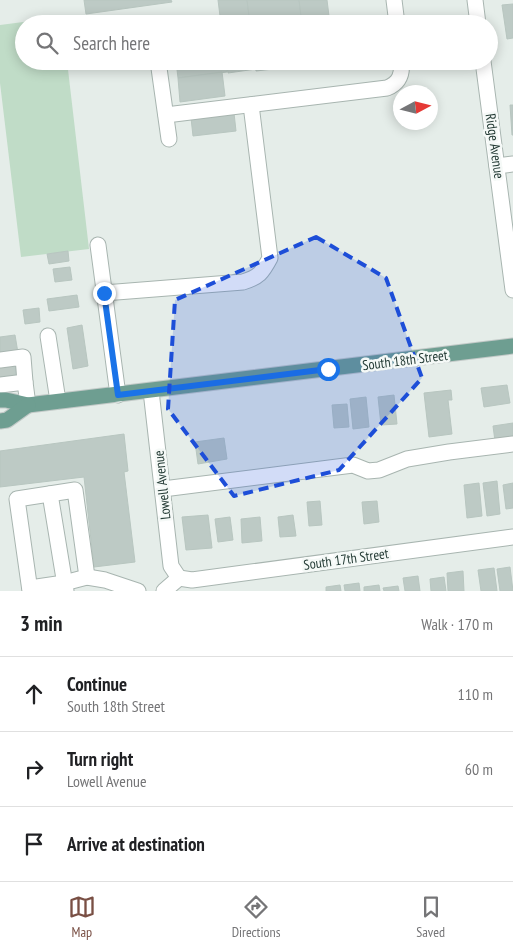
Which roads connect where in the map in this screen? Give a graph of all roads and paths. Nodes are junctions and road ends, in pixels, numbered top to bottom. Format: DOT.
graph roads {
  1 [pos="394,0"];
  2 [pos="475,0"];
  3 [pos="395,15"];
  4 [pos="477,15"];
  5 [pos="159,70"];
  6 [pos="401,70"];
  7 [pos="484,70"];
  8 [pos="252,105"];
  9 [pos="166,115"];
  10 [pos="169,139"];
  11 [pos="513,164"];
  12 [pos="497,166"];
  13 [pos="98,245"];
  14 [pos="513,290"];
  15 [pos="104,293"];
  16 [pos="48,336"];
  17 [pos="513,346"];
  18 [pos="4,372"];
  19 [pos="25,382"];
  20 [pos="151,391"];
  21 [pos="118,395"];
  22 [pos="0,400"];
  23 [pos="58,402"];
  24 [pos="28,405"];
  25 [pos="0,421"];
  26 [pos="513,444"];
  27 [pos="163,489"];
  28 [pos="50,494"];
  29 [pos="513,537"];
  30 [pos="87,577"];
  31 [pos="179,578"];
  32 [pos="65,587"];
  33 [pos="30,589"];
  34 [pos="138,591"];
  35 [pos="164,591"];
  1 -- 3 [label="street"];
  2 -- 4 [label="street"];
  5 -- 9 [label="street"];
  6 -- 8 [label="street"];
  7 -- 12 [label="street, Ridge Avenue"];
  8 -- 9 [label="street"];
  8 -- 15 [label="street"];
  9 -- 10 [label="street"];
  11 -- 12 [label="street"];
  12 -- 14 [label="street, Ridge Avenue"];
  13 -- 15 [label="street"];
  15 -- 21 [label="street"];
  16 -- 23 [label="street"];
  17 -- 20 [label="main road, South 18th Street"];
  18 -- 19 [label="street"];
  18 -- 19 [label="street"];
  19 -- 24 [label="street"];
  20 -- 21 [label="main road, South 18th Street"];
  20 -- 27 [label="street, Lowell Avenue"];
  21 -- 23 [label="main road, South 18th Street"];
  22 -- 24 [label="main road, South 18th Street"];
  23 -- 24 [label="main road, South 18th Street"];
  24 -- 25 [label="main road"];
  26 -- 27 [label="street"];
  27 -- 31 [label="street, Lowell Avenue"];
  28 -- 30 [label="street"];
  28 -- 32 [label="street"];
  28 -- 33 [label="street"];
  29 -- 31 [label="street, South 17th Street"];
  30 -- 32 [label="street"];
  30 -- 34 [label="street"];
  31 -- 35 [label="street"];
  32 -- 33 [label="street"];
}
